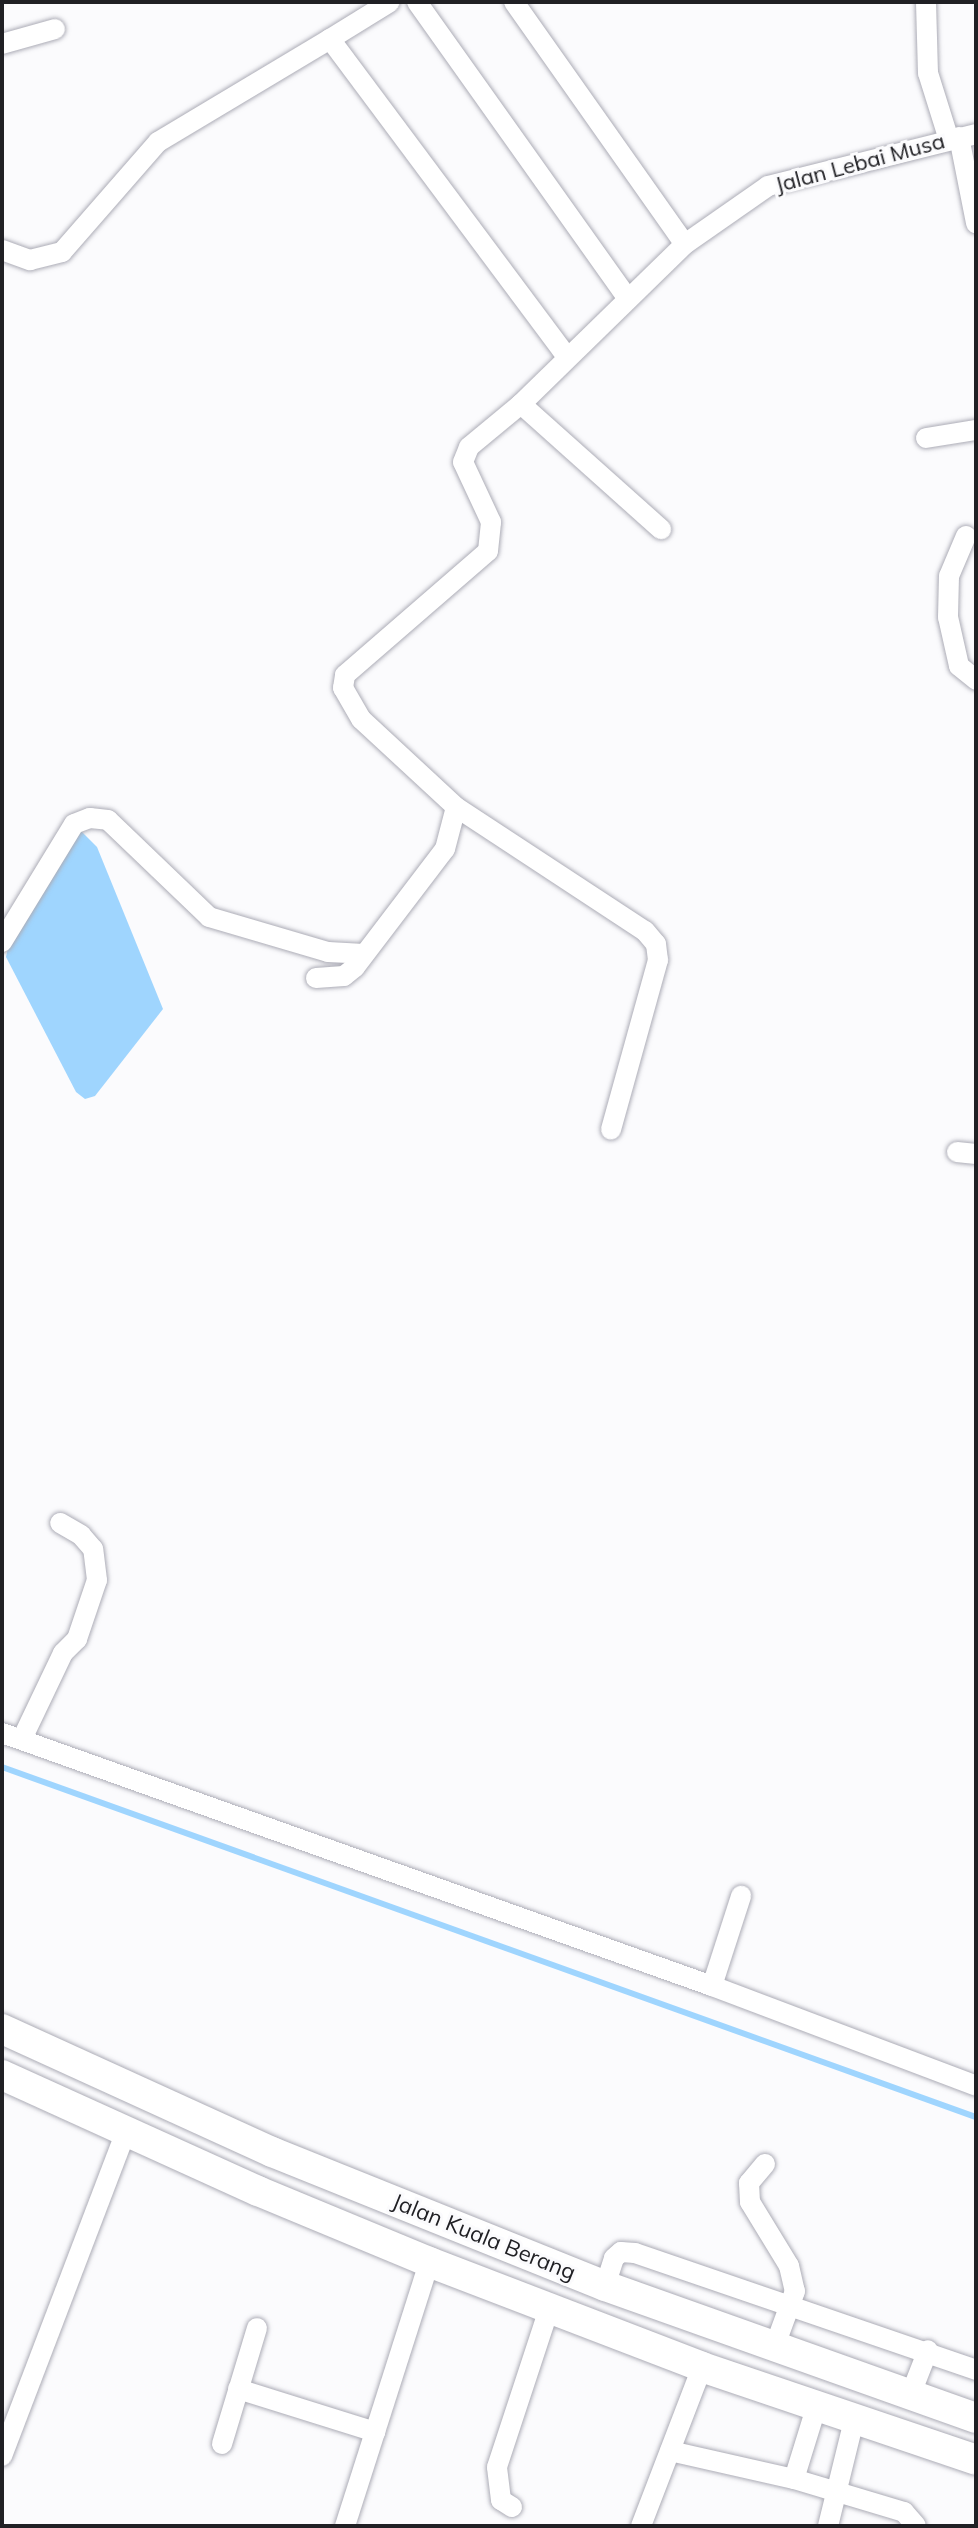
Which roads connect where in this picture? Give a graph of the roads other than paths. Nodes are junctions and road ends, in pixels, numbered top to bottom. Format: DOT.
graph roads {
  1 [pos="390,2"];
  2 [pos="417,2"];
  3 [pos="514,2"];
  4 [pos="926,2"];
  5 [pos="55,29"];
  6 [pos="330,39"];
  7 [pos="2,44"];
  8 [pos="961,137"];
  9 [pos="976,223"];
  10 [pos="685,244"];
  11 [pos="2,250"];
  12 [pos="627,298"];
  13 [pos="567,357"];
  14 [pos="521,404"];
  15 [pos="976,430"];
  16 [pos="926,438"];
  17 [pos="661,529"];
  18 [pos="966,536"];
  19 [pos="976,680"];
  20 [pos="456,807"];
  21 [pos="2,942"];
  22 [pos="364,954"];
  23 [pos="316,978"];
  24 [pos="611,1130"];
  25 [pos="60,1523"];
  26 [pos="12,1736"];
  27 [pos="741,1896"];
  28 [pos="712,1986"];
  29 [pos="2,2029"];
  30 [pos="2,2075"];
  31 [pos="976,2086"];
  32 [pos="126,2132"];
  33 [pos="765,2164"];
  34 [pos="429,2262"];
  35 [pos="605,2286"];
  36 [pos="789,2307"];
  37 [pos="549,2309"];
  38 [pos="257,2328"];
  39 [pos="774,2348"];
  40 [pos="928,2350"];
  41 [pos="702,2367"];
  42 [pos="976,2370"];
  43 [pos="238,2389"];
  44 [pos="910,2396"];
  45 [pos="816,2408"];
  46 [pos="976,2418"];
  47 [pos="854,2420"];
  48 [pos="375,2432"];
  49 [pos="222,2444"];
  50 [pos="670,2451"];
  51 [pos="2,2456"];
  52 [pos="976,2460"];
  53 [pos="794,2479"];
  54 [pos="835,2490"];
  55 [pos="512,2507"];
  56 [pos="345,2526"];
  57 [pos="641,2526"];
  58 [pos="828,2526"];
  59 [pos="916,2526"];
  1 -- 6 [label="street"];
  2 -- 12 [label="street"];
  3 -- 10 [label="street"];
  4 -- 8 [label="street"];
  5 -- 7 [label="street"];
  6 -- 11 [label="street"];
  6 -- 13 [label="street"];
  8 -- 9 [label="street"];
  8 -- 10 [label="street, Jalan Lebai Musa"];
  10 -- 12 [label="street, Jalan Lebai Musa"];
  12 -- 13 [label="street, Jalan Lebai Musa"];
  13 -- 14 [label="street, Jalan Lebai Musa"];
  14 -- 17 [label="street"];
  14 -- 20 [label="street, Jalan Lebai Musa"];
  15 -- 16 [label="street"];
  18 -- 19 [label="street"];
  20 -- 22 [label="street"];
  20 -- 24 [label="street, Jalan Lebai Musa"];
  21 -- 22 [label="street"];
  22 -- 23 [label="street"];
  25 -- 26 [label="street"];
  26 -- 28 [label="street"];
  27 -- 28 [label="street"];
  28 -- 31 [label="street"];
  29 -- 35 [label="highway, Jalan Kuala Berang"];
  30 -- 32 [label="highway, Jalan Kuala Berang"];
  32 -- 34 [label="highway, Jalan Kuala Berang"];
  32 -- 51 [label="street"];
  33 -- 36 [label="street"];
  34 -- 37 [label="highway, Jalan Kuala Berang"];
  34 -- 48 [label="street"];
  35 -- 36 [label="street"];
  35 -- 39 [label="highway, Jalan Kuala Berang"];
  36 -- 39 [label="street"];
  36 -- 40 [label="street"];
  37 -- 41 [label="highway, Jalan Kuala Berang"];
  37 -- 55 [label="street"];
  38 -- 43 [label="street"];
  39 -- 44 [label="highway, Jalan Kuala Berang"];
  40 -- 42 [label="street"];
  40 -- 44 [label="street"];
  41 -- 45 [label="highway, Jalan Kuala Berang"];
  41 -- 50 [label="street"];
  43 -- 48 [label="street"];
  43 -- 49 [label="street"];
  44 -- 46 [label="highway, Jalan Kuala Berang"];
  45 -- 47 [label="highway, Jalan Kuala Berang"];
  45 -- 53 [label="street"];
  47 -- 52 [label="highway, Jalan Kuala Berang"];
  47 -- 54 [label="street"];
  48 -- 56 [label="street"];
  50 -- 53 [label="street"];
  50 -- 57 [label="street"];
  53 -- 54 [label="street"];
  54 -- 58 [label="street"];
  54 -- 59 [label="street"];
}
